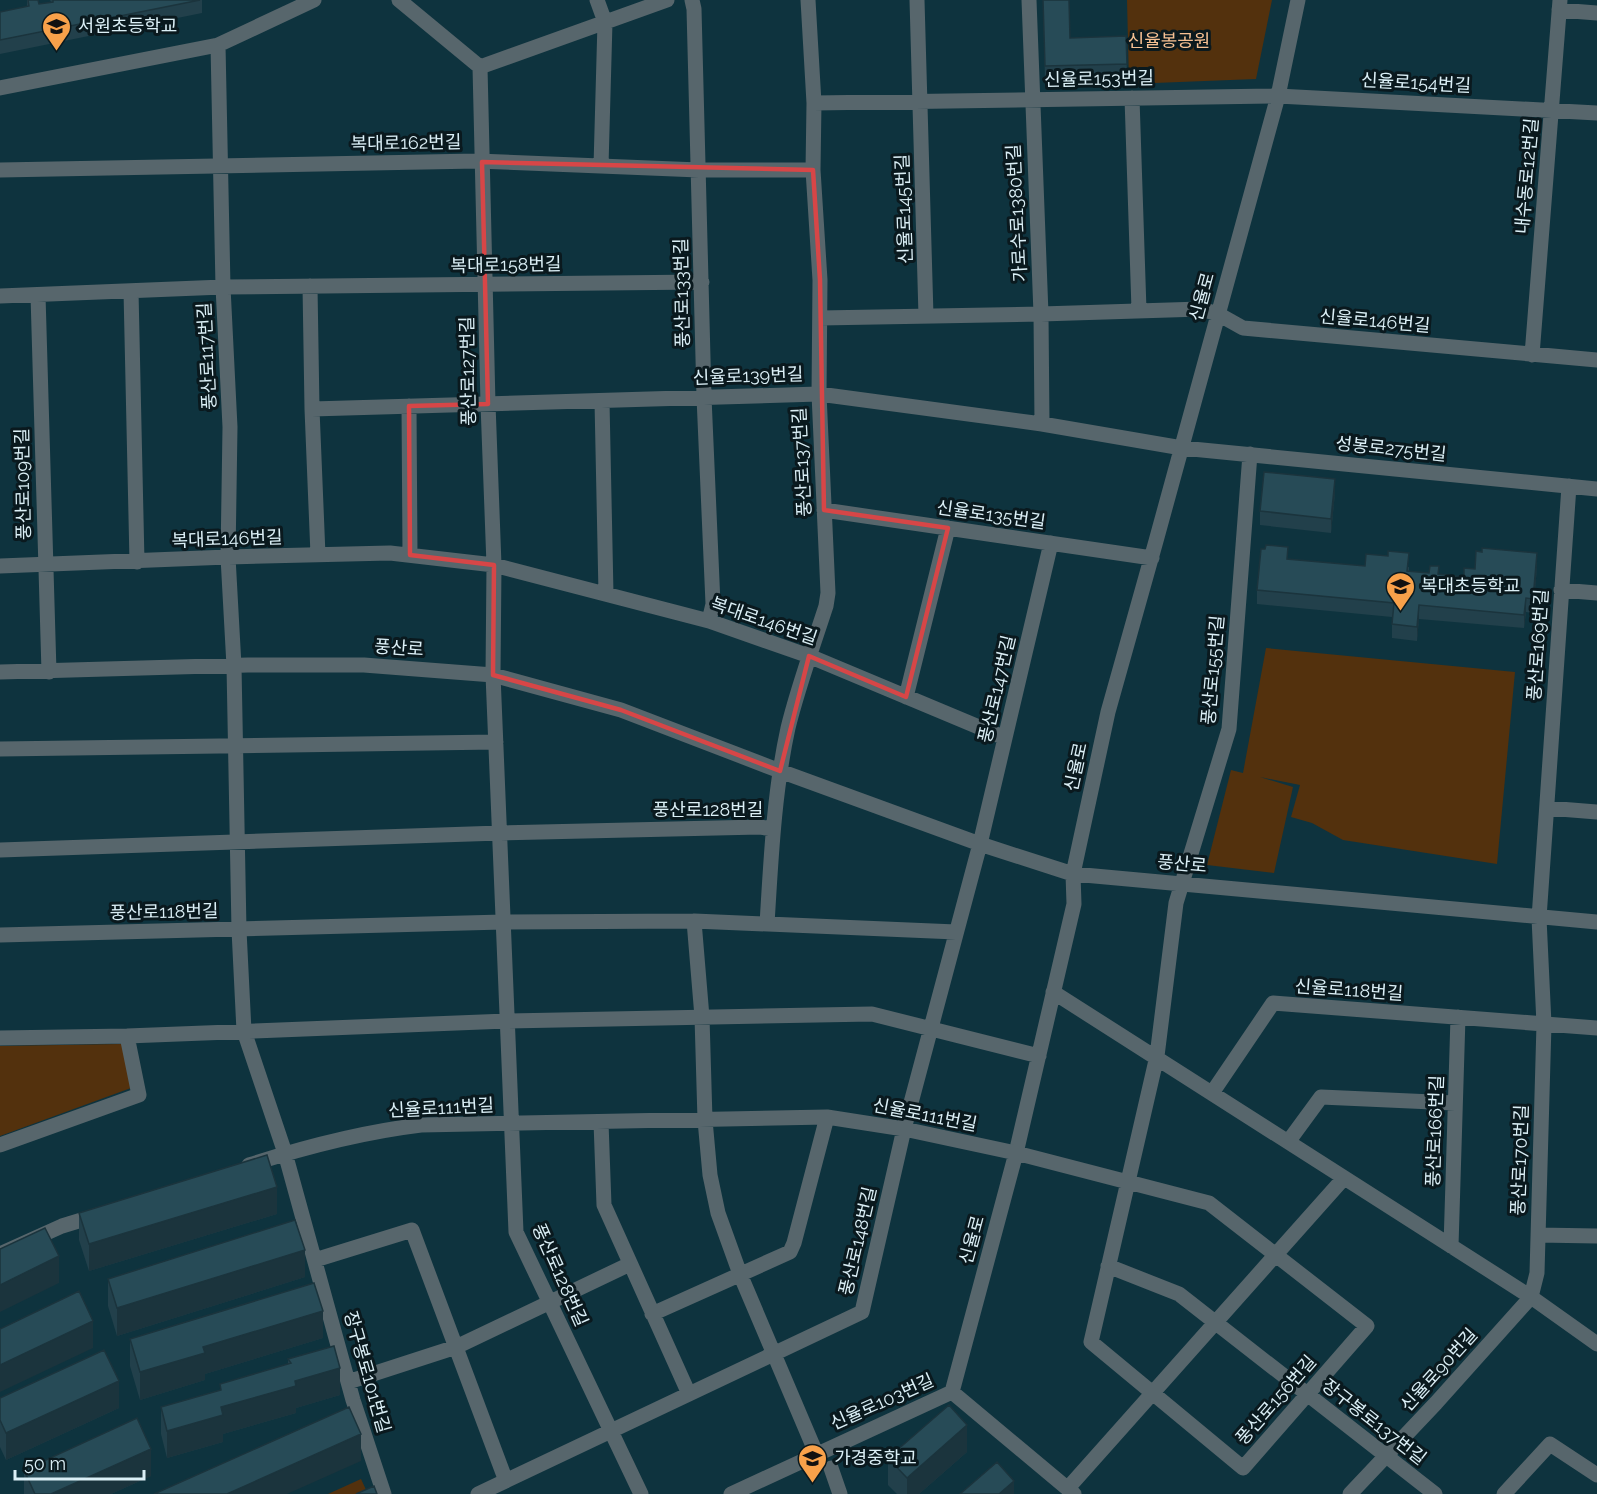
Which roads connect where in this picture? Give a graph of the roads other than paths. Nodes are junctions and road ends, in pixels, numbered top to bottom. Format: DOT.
graph roads {
  1 [pos="314,0"];
  2 [pos="399,0"];
  3 [pos="597,0"];
  4 [pos="667,0"];
  5 [pos="692,0"];
  6 [pos="808,0"];
  7 [pos="917,0"];
  8 [pos="1029,0"];
  9 [pos="1298,0"];
  10 [pos="1559,5"];
  11 [pos="1597,13"];
  12 [pos="605,22"];
  13 [pos="218,45"];
  14 [pos="480,67"];
  15 [pos="0,88"];
  16 [pos="1278,96"];
  17 [pos="1132,98"];
  18 [pos="1032,100"];
  19 [pos="920,101"];
  20 [pos="814,103"];
  21 [pos="1551,110"];
  22 [pos="1597,113"];
  23 [pos="482,162"];
  24 [pos="222,166"];
  25 [pos="601,166"];
  26 [pos="0,170"];
  27 [pos="699,170"];
  28 [pos="813,170"];
  29 [pos="702,282"];
  30 [pos="486,284"];
  31 [pos="310,286"];
  32 [pos="223,287"];
  33 [pos="131,291"];
  34 [pos="38,295"];
  35 [pos="0,296"];
  36 [pos="1139,310"];
  37 [pos="1041,314"];
  38 [pos="1218,314"];
  39 [pos="926,316"];
  40 [pos="820,318"];
  41 [pos="1532,355"];
  42 [pos="1597,360"];
  43 [pos="819,394"];
  44 [pos="704,397"];
  45 [pos="602,401"];
  46 [pos="488,404"];
  47 [pos="409,406"];
  48 [pos="312,409"];
  49 [pos="1042,424"];
  50 [pos="1182,448"];
  51 [pos="1250,454"];
  52 [pos="1569,486"];
  53 [pos="1597,489"];
  54 [pos="824,510"];
  55 [pos="948,528"];
  56 [pos="1051,543"];
  57 [pos="318,555"];
  58 [pos="410,555"];
  59 [pos="228,557"];
  60 [pos="1152,558"];
  61 [pos="137,562"];
  62 [pos="45,565"];
  63 [pos="494,565"];
  64 [pos="0,566"];
  65 [pos="1561,590"];
  66 [pos="1597,593"];
  67 [pos="606,594"];
  68 [pos="709,621"];
  69 [pos="809,656"];
  70 [pos="234,666"];
  71 [pos="0,672"];
  72 [pos="49,672"];
  73 [pos="493,675"];
  74 [pos="906,697"];
  75 [pos="1005,738"];
  76 [pos="496,742"];
  77 [pos="234,745"];
  78 [pos="0,749"];
  79 [pos="780,771"];
  80 [pos="1546,808"];
  81 [pos="1597,812"];
  82 [pos="773,829"];
  83 [pos="500,833"];
  84 [pos="237,842"];
  85 [pos="980,844"];
  86 [pos="0,850"];
  87 [pos="1073,874"];
  88 [pos="1181,884"];
  89 [pos="1539,918"];
  90 [pos="694,921"];
  91 [pos="503,922"];
  92 [pos="1597,922"];
  93 [pos="766,924"];
  94 [pos="239,930"];
  95 [pos="956,932"];
  96 [pos="0,935"];
  97 [pos="1053,992"];
  98 [pos="702,1017"];
  99 [pos="1458,1017"];
  100 [pos="507,1021"];
  101 [pos="1544,1024"];
  102 [pos="930,1028"];
  103 [pos="1597,1028"];
  104 [pos="244,1031"];
  105 [pos="128,1036"];
  106 [pos="0,1038"];
  107 [pos="1039,1056"];
  108 [pos="1157,1056"];
  109 [pos="1212,1094"];
  110 [pos="1455,1103"];
  111 [pos="827,1117"];
  112 [pos="705,1120"];
  113 [pos="601,1122"];
  114 [pos="511,1124"];
  115 [pos="904,1129"];
  116 [pos="1288,1142"];
  117 [pos="0,1145"];
  118 [pos="285,1153"];
  119 [pos="1016,1153"];
  120 [pos="240,1168"];
  121 [pos="1344,1178"];
  122 [pos="1128,1181"];
  123 [pos="107,1212"];
  124 [pos="1538,1234"];
  125 [pos="1597,1236"];
  126 [pos="1451,1246"];
  127 [pos="0,1253"];
  128 [pos="1275,1255"];
  129 [pos="315,1260"];
  130 [pos="630,1264"];
  131 [pos="1108,1266"];
  132 [pos="740,1274"];
  133 [pos="1531,1297"];
  134 [pos="551,1304"];
  135 [pos="652,1314"];
  136 [pos="1215,1322"];
  137 [pos="1597,1344"];
  138 [pos="456,1347"];
  139 [pos="773,1354"];
  140 [pos="348,1382"];
  141 [pos="952,1392"];
  142 [pos="1152,1393"];
  143 [pos="689,1394"];
  144 [pos="1307,1395"];
  145 [pos="612,1430"];
  146 [pos="816,1453"];
  147 [pos="1387,1455"];
  148 [pos="831,1468"];
  149 [pos="1597,1475"];
  150 [pos="506,1481"];
  151 [pos="1071,1491"];
  152 [pos="384,1494"];
  153 [pos="478,1494"];
  154 [pos="641,1494"];
  155 [pos="731,1494"];
  156 [pos="840,1494"];
  157 [pos="1350,1494"];
  158 [pos="1435,1494"];
  159 [pos="1504,1494"];
  1 -- 13 [label="street"];
  2 -- 14 [label="street"];
  3 -- 12 [label="street"];
  4 -- 12 [label="street"];
  5 -- 27 [label="street, 풍산로133번길"];
  6 -- 20 [label="street, 풍산로137번길"];
  7 -- 19 [label="street"];
  8 -- 18 [label="street, 가로수로1380번길"];
  9 -- 16 [label="street, 신율로"];
  10 -- 11 [label="street"];
  10 -- 21 [label="street, 내수동로12번길"];
  12 -- 14 [label="street"];
  12 -- 25 [label="street"];
  13 -- 15 [label="street"];
  13 -- 24 [label="street, 풍산로117번길"];
  14 -- 23 [label="street, 풍산로127번길"];
  16 -- 17 [label="street, 신율로153번길"];
  16 -- 21 [label="street, 신율로154번길"];
  16 -- 38 [label="street, 신율로"];
  17 -- 18 [label="street, 신율로153번길"];
  17 -- 36 [label="street"];
  18 -- 19 [label="street, 신율로153번길"];
  18 -- 37 [label="street, 가로수로1380번길"];
  19 -- 20 [label="street, 신율로153번길"];
  19 -- 39 [label="street, 신율로145번길"];
  20 -- 28 [label="street, 풍산로137번길"];
  21 -- 22 [label="street, 신율로154번길"];
  21 -- 41 [label="street, 내수동로12번길"];
  23 -- 24 [label="street, 복대로162번길"];
  23 -- 25 [label="street, 복대로162번길"];
  23 -- 30 [label="street, 풍산로127번길"];
  24 -- 26 [label="street, 복대로162번길"];
  24 -- 32 [label="street, 풍산로117번길"];
  25 -- 27 [label="street, 복대로162번길"];
  27 -- 28 [label="street, 복대로162번길"];
  27 -- 29 [label="street, 풍산로133번길"];
  28 -- 40 [label="street, 풍산로137번길"];
  29 -- 30 [label="street, 복대로158번길"];
  29 -- 44 [label="street, 풍산로133번길"];
  30 -- 31 [label="street, 복대로158번길"];
  30 -- 46 [label="street, 풍산로127번길"];
  31 -- 32 [label="street, 복대로158번길"];
  31 -- 48 [label="street"];
  32 -- 33 [label="street, 복대로158번길"];
  32 -- 59 [label="street, 풍산로117번길"];
  33 -- 34 [label="street, 복대로158번길"];
  33 -- 61 [label="street"];
  34 -- 35 [label="street, 복대로158번길"];
  34 -- 62 [label="street, 풍산로109번길"];
  36 -- 37 [label="street"];
  36 -- 38 [label="street"];
  37 -- 39 [label="street"];
  37 -- 49 [label="street, 가로수로1380번길"];
  38 -- 41 [label="street, 신율로146번길"];
  38 -- 50 [label="street, 신율로"];
  39 -- 40 [label="street"];
  40 -- 43 [label="street, 풍산로137번길"];
  41 -- 42 [label="street, 신율로146번길"];
  43 -- 44 [label="street, 신율로139번길"];
  43 -- 49 [label="street, 신율로139번길"];
  43 -- 54 [label="street, 풍산로137번길"];
  44 -- 45 [label="street, 신율로139번길"];
  44 -- 68 [label="street, 풍산로133번길"];
  45 -- 46 [label="street, 신율로139번길"];
  45 -- 67 [label="street"];
  46 -- 47 [label="street, 신율로139번길"];
  46 -- 63 [label="street, 풍산로127번길"];
  47 -- 48 [label="street, 신율로139번길"];
  47 -- 58 [label="street"];
  48 -- 57 [label="street"];
  49 -- 50 [label="street, 신율로139번길"];
  50 -- 51 [label="street, 성봉로275번길"];
  50 -- 60 [label="street, 신율로"];
  51 -- 52 [label="street, 성봉로275번길"];
  51 -- 88 [label="street, 풍산로155번길"];
  52 -- 53 [label="street, 성봉로275번길"];
  52 -- 65 [label="street, 풍산로169번길"];
  54 -- 55 [label="street, 신율로135번길"];
  54 -- 69 [label="street, 풍산로137번길"];
  55 -- 56 [label="street, 신율로135번길"];
  55 -- 74 [label="street"];
  56 -- 60 [label="street, 신율로135번길"];
  56 -- 75 [label="street, 풍산로147번길"];
  57 -- 58 [label="street, 복대로146번길"];
  57 -- 59 [label="street, 복대로146번길"];
  58 -- 63 [label="street, 복대로146번길"];
  59 -- 61 [label="street, 복대로146번길"];
  59 -- 70 [label="street, 풍산로117번길"];
  60 -- 87 [label="street, 신율로"];
  61 -- 62 [label="street, 복대로146번길"];
  62 -- 64 [label="street, 복대로146번길"];
  62 -- 72 [label="street, 풍산로109번길"];
  63 -- 67 [label="street, 복대로146번길"];
  63 -- 73 [label="street, 풍산로127번길"];
  65 -- 66 [label="street"];
  65 -- 80 [label="street, 풍산로169번길"];
  67 -- 68 [label="street, 복대로146번길"];
  68 -- 69 [label="street, 복대로146번길"];
  69 -- 74 [label="street, 복대로146번길"];
  69 -- 79 [label="street, 풍산로137번길"];
  70 -- 72 [label="street, 풍산로"];
  70 -- 73 [label="street, 풍산로"];
  70 -- 77 [label="street, 풍산로118번길"];
  71 -- 72 [label="street, 풍산로"];
  73 -- 76 [label="street, 풍산로128번길"];
  73 -- 79 [label="street, 풍산로"];
  74 -- 75 [label="street, 복대로146번길"];
  75 -- 85 [label="street, 풍산로147번길"];
  76 -- 77 [label="street"];
  76 -- 83 [label="street, 풍산로128번길"];
  77 -- 78 [label="street"];
  77 -- 84 [label="street, 풍산로118번길"];
  79 -- 82 [label="street"];
  79 -- 85 [label="street, 풍산로"];
  80 -- 81 [label="street"];
  80 -- 89 [label="street, 풍산로169번길"];
  82 -- 83 [label="street, 풍산로128번길"];
  82 -- 93 [label="street"];
  83 -- 84 [label="street, 풍산로128번길"];
  83 -- 91 [label="street, 풍산로128번길"];
  84 -- 86 [label="street"];
  84 -- 94 [label="street, 풍산로118번길"];
  85 -- 87 [label="street, 풍산로"];
  85 -- 95 [label="street, 풍산로148번길"];
  87 -- 88 [label="street, 풍산로"];
  87 -- 97 [label="street, 신율로"];
  88 -- 89 [label="street, 풍산로"];
  88 -- 108 [label="street, 풍산로156번길"];
  89 -- 92 [label="street, 풍산로"];
  89 -- 101 [label="street, 풍산로170번길"];
  90 -- 91 [label="street"];
  90 -- 93 [label="street"];
  90 -- 98 [label="street"];
  91 -- 94 [label="street, 풍산로118번길"];
  91 -- 100 [label="street, 풍산로128번길"];
  93 -- 95 [label="street"];
  94 -- 96 [label="street, 풍산로118번길"];
  94 -- 104 [label="street, 풍산로118번길"];
  95 -- 102 [label="street, 풍산로148번길"];
  97 -- 107 [label="street, 신율로"];
  97 -- 108 [label="street"];
  98 -- 100 [label="street"];
  98 -- 102 [label="street"];
  98 -- 112 [label="street"];
  99 -- 101 [label="street"];
  99 -- 109 [label="street, 신율로118번길"];
  99 -- 110 [label="street, 풍산로166번길"];
  100 -- 104 [label="street"];
  100 -- 114 [label="street, 풍산로128번길"];
  101 -- 103 [label="street"];
  101 -- 124 [label="street, 풍산로170번길"];
  102 -- 107 [label="street"];
  102 -- 115 [label="street, 풍산로148번길"];
  104 -- 105 [label="street"];
  104 -- 118 [label="street, 풍산로118번길"];
  105 -- 106 [label="street"];
  105 -- 117 [label="street"];
  107 -- 119 [label="street, 신율로"];
  108 -- 109 [label="street"];
  108 -- 122 [label="street, 풍산로156번길"];
  109 -- 116 [label="street"];
  110 -- 116 [label="street"];
  110 -- 126 [label="street, 풍산로166번길"];
  111 -- 112 [label="street, 신율로111번길"];
  111 -- 115 [label="street, 신율로111번길"];
  111 -- 132 [label="street"];
  112 -- 113 [label="street, 신율로111번길"];
  112 -- 132 [label="street"];
  113 -- 114 [label="street, 신율로111번길"];
  113 -- 130 [label="street"];
  114 -- 118 [label="street, 신율로111번길"];
  114 -- 134 [label="street, 풍산로128번길"];
  115 -- 119 [label="street, 신율로111번길"];
  115 -- 139 [label="street, 풍산로148번길"];
  116 -- 121 [label="street"];
  118 -- 120 [label="street, 신율로111번길"];
  118 -- 129 [label="street, 장구봉로101번길"];
  119 -- 122 [label="street, 신율로111번길"];
  119 -- 141 [label="street, 신율로"];
  121 -- 126 [label="street"];
  121 -- 128 [label="street"];
  122 -- 128 [label="street, 풍산로156번길"];
  122 -- 131 [label="street, 풍산로156번길"];
  123 -- 127 [label="street"];
  124 -- 125 [label="street"];
  124 -- 133 [label="street, 풍산로170번길"];
  126 -- 133 [label="street"];
  128 -- 136 [label="street"];
  128 -- 144 [label="street, 풍산로156번길"];
  129 -- 138 [label="street"];
  129 -- 140 [label="street, 장구봉로101번길"];
  130 -- 134 [label="street"];
  130 -- 135 [label="street"];
  131 -- 136 [label="street, 장구봉로137번길"];
  131 -- 142 [label="street, 풍산로156번길"];
  132 -- 135 [label="street"];
  132 -- 139 [label="street"];
  133 -- 137 [label="street"];
  133 -- 147 [label="street, 신율로90번길"];
  134 -- 138 [label="street"];
  134 -- 145 [label="street, 풍산로128번길"];
  135 -- 143 [label="street"];
  136 -- 142 [label="street"];
  136 -- 144 [label="street, 장구봉로137번길"];
  138 -- 140 [label="street"];
  138 -- 150 [label="street"];
  139 -- 143 [label="street, 풍산로148번길"];
  139 -- 146 [label="street"];
  140 -- 152 [label="street, 장구봉로101번길"];
  141 -- 146 [label="street, 신율로103번길"];
  141 -- 151 [label="street"];
  142 -- 144 [label="street, 풍산로156번길"];
  142 -- 151 [label="street"];
  143 -- 145 [label="street, 풍산로148번길"];
  144 -- 147 [label="street, 장구봉로137번길"];
  145 -- 150 [label="street, 풍산로148번길"];
  145 -- 154 [label="street, 풍산로128번길"];
  146 -- 155 [label="street, 신율로103번길"];
  147 -- 157 [label="street, 신율로90번길"];
  147 -- 158 [label="street, 장구봉로137번길"];
  148 -- 156 [label="street"];
  149 -- 159 [label="street"];
  150 -- 153 [label="street, 풍산로148번길"];
}
